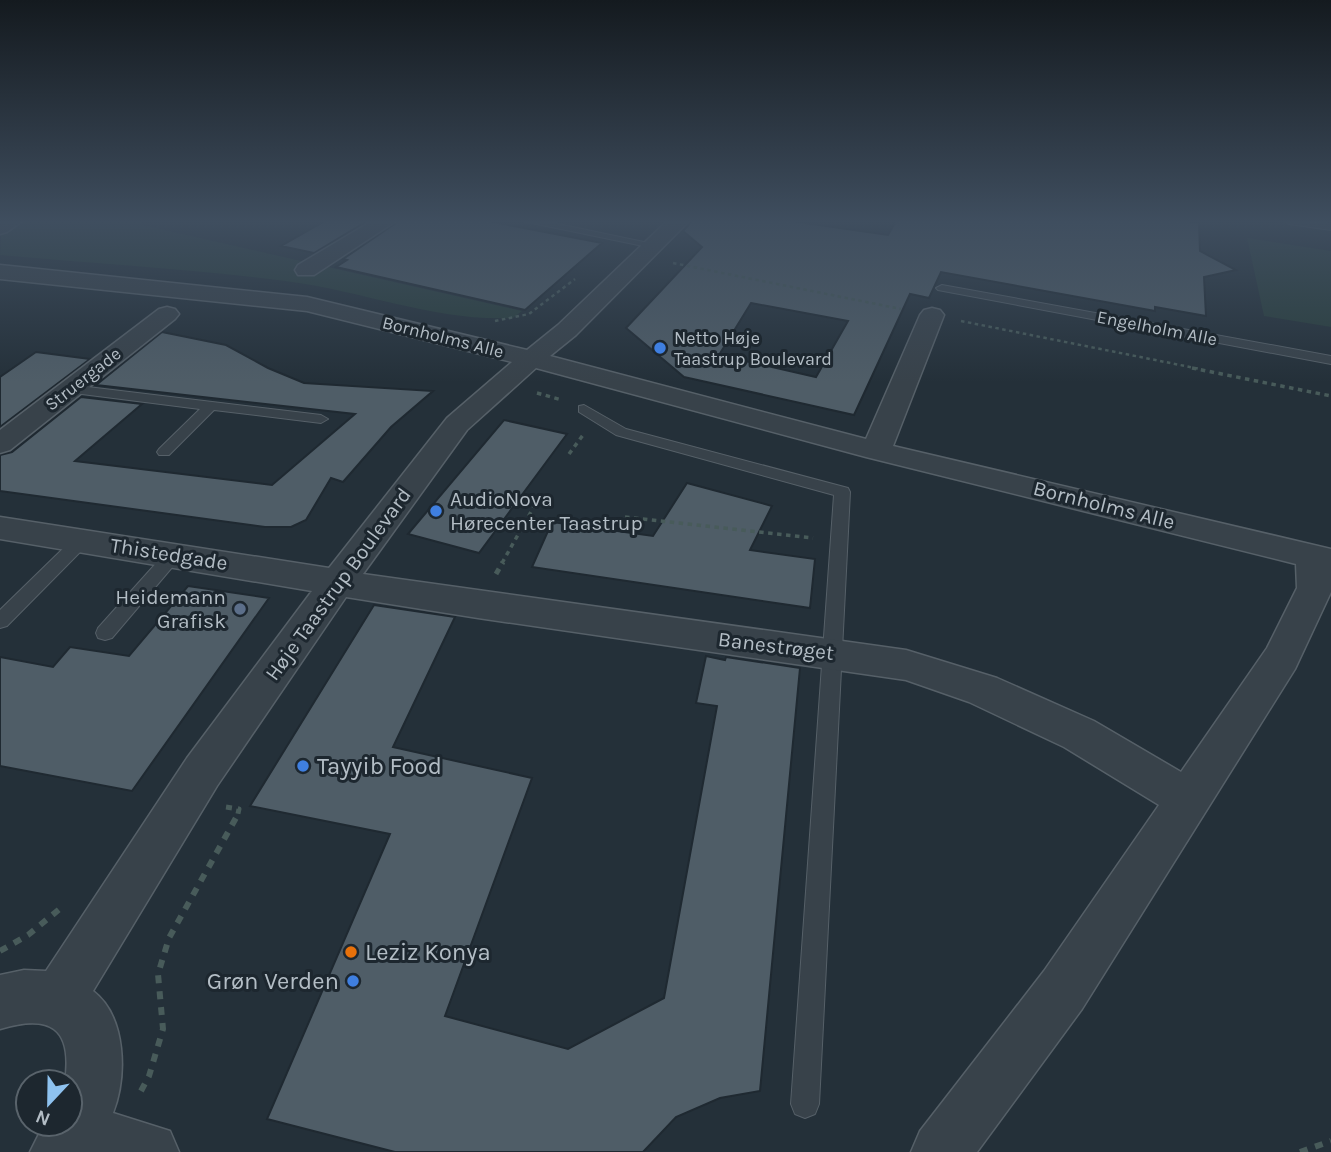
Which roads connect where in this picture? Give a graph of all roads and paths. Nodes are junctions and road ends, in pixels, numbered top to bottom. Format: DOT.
graph roads {
  1 [pos="26,275"];
  2 [pos="584,275"];
  3 [pos="618,275"];
  4 [pos="758,275"];
  5 [pos="942,288"];
  6 [pos="167,314"];
  7 [pos="932,315"];
  8 [pos="467,342"];
  9 [pos="531,359"];
  10 [pos="1331,360"];
  11 [pos="71,389"];
  12 [pos="1331,396"];
  13 [pos="211,406"];
  14 [pos="584,409"];
  15 [pos="321,419"];
  16 [pos="0,444"];
  17 [pos="876,451"];
  18 [pos="164,452"];
  19 [pos="536,503"];
  20 [pos="625,517"];
  21 [pos="0,528"];
  22 [pos="82,540"];
  23 [pos="839,540"];
  24 [pos="174,554"];
  25 [pos="1322,559"];
  26 [pos="337,583"];
  27 [pos="478,605"];
  28 [pos="0,621"];
  29 [pos="105,633"];
  30 [pos="831,652"];
  31 [pos="1187,799"];
  32 [pos="58,999"];
  33 [pos="0,1002"];
  34 [pos="805,1104"];
  35 [pos="1331,1141"];
  36 [pos="67,1142"];
  37 [pos="149,1152"];
  38 [pos="941,1152"];
  39 [pos="1300,1152"];
  1 -- 8 [label="street, Bornholms Alle"];
  2 -- 8 [label="path"];
  3 -- 9 [label="street, Høje Taastrup Boulevard"];
  4 -- 7 [label="path"];
  5 -- 10 [label="lane, Engelholm Alle"];
  6 -- 11 [label="street, Struergade"];
  7 -- 12 [label="path"];
  7 -- 17 [label="street"];
  8 -- 9 [label="street, Bornholms Alle"];
  9 -- 17 [label="street, Bornholms Alle"];
  9 -- 26 [label="street, Høje Taastrup Boulevard"];
  11 -- 13 [label="lane"];
  11 -- 16 [label="street, Struergade"];
  13 -- 15 [label="lane"];
  13 -- 18 [label="lane"];
  14 -- 23 [label="lane"];
  17 -- 25 [label="street, Bornholms Alle"];
  19 -- 27 [label="path"];
  20 -- 23 [label="path"];
  21 -- 22 [label="street, Thistedgade"];
  22 -- 24 [label="street, Thistedgade"];
  22 -- 28 [label="lane"];
  23 -- 30 [label="lane"];
  24 -- 26 [label="street, Thistedgade"];
  24 -- 29 [label="lane"];
  25 -- 31 [label="street"];
  26 -- 27 [label="street, Banestrøget"];
  26 -- 32 [label="street, Høje Taastrup Boulevard"];
  27 -- 30 [label="street, Banestrøget"];
  30 -- 31 [label="street, Banestrøget"];
  30 -- 34 [label="lane"];
  31 -- 38 [label="street"];
  32 -- 33 [label="street"];
  32 -- 36 [label="street"];
  35 -- 39 [label="path"];
  36 -- 37 [label="street"];
}
